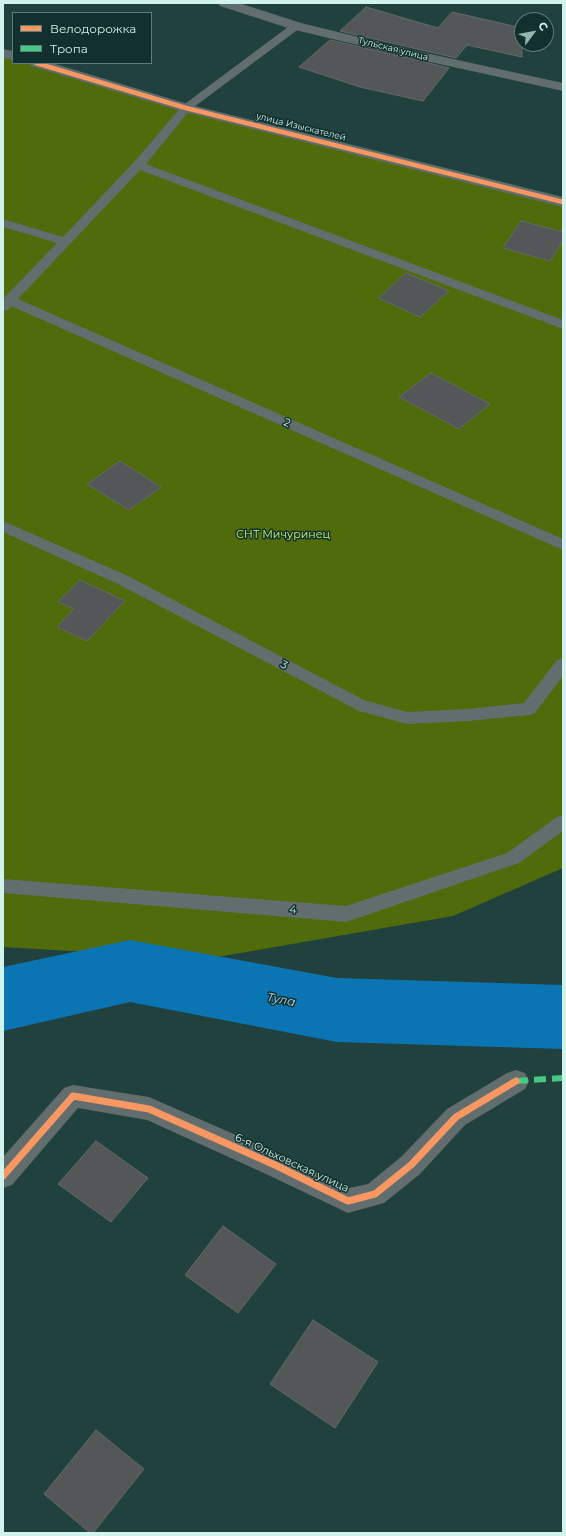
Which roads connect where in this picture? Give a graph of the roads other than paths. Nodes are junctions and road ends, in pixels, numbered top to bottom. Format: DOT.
graph roads {
  1 [pos="225,3"];
  2 [pos="296,26"];
  3 [pos="39,64"];
  4 [pos="563,87"];
  5 [pos="186,108"];
  6 [pos="138,165"];
  7 [pos="563,202"];
  8 [pos="3,223"];
  9 [pos="66,242"];
  10 [pos="7,304"];
  11 [pos="563,325"];
  12 [pos="3,526"];
  13 [pos="563,545"];
  14 [pos="563,664"];
  15 [pos="563,822"];
  16 [pos="3,886"];
  17 [pos="516,1081"];
  18 [pos="3,1176"];
  1 -- 2 [label="street, Тульская улица"];
  2 -- 4 [label="street, Тульская улица"];
  2 -- 5 [label="lane"];
  3 -- 5 [label="street, улица Изыскателей"];
  5 -- 6 [label="lane"];
  5 -- 7 [label="street, улица Изыскателей"];
  6 -- 9 [label="lane"];
  6 -- 11 [label="lane"];
  8 -- 9 [label="lane"];
  9 -- 10 [label="lane"];
  10 -- 13 [label="lane, 2"];
  12 -- 14 [label="lane, 3"];
  15 -- 16 [label="lane, 4"];
  17 -- 18 [label="street, 6-я Ольховская улица"];
}
